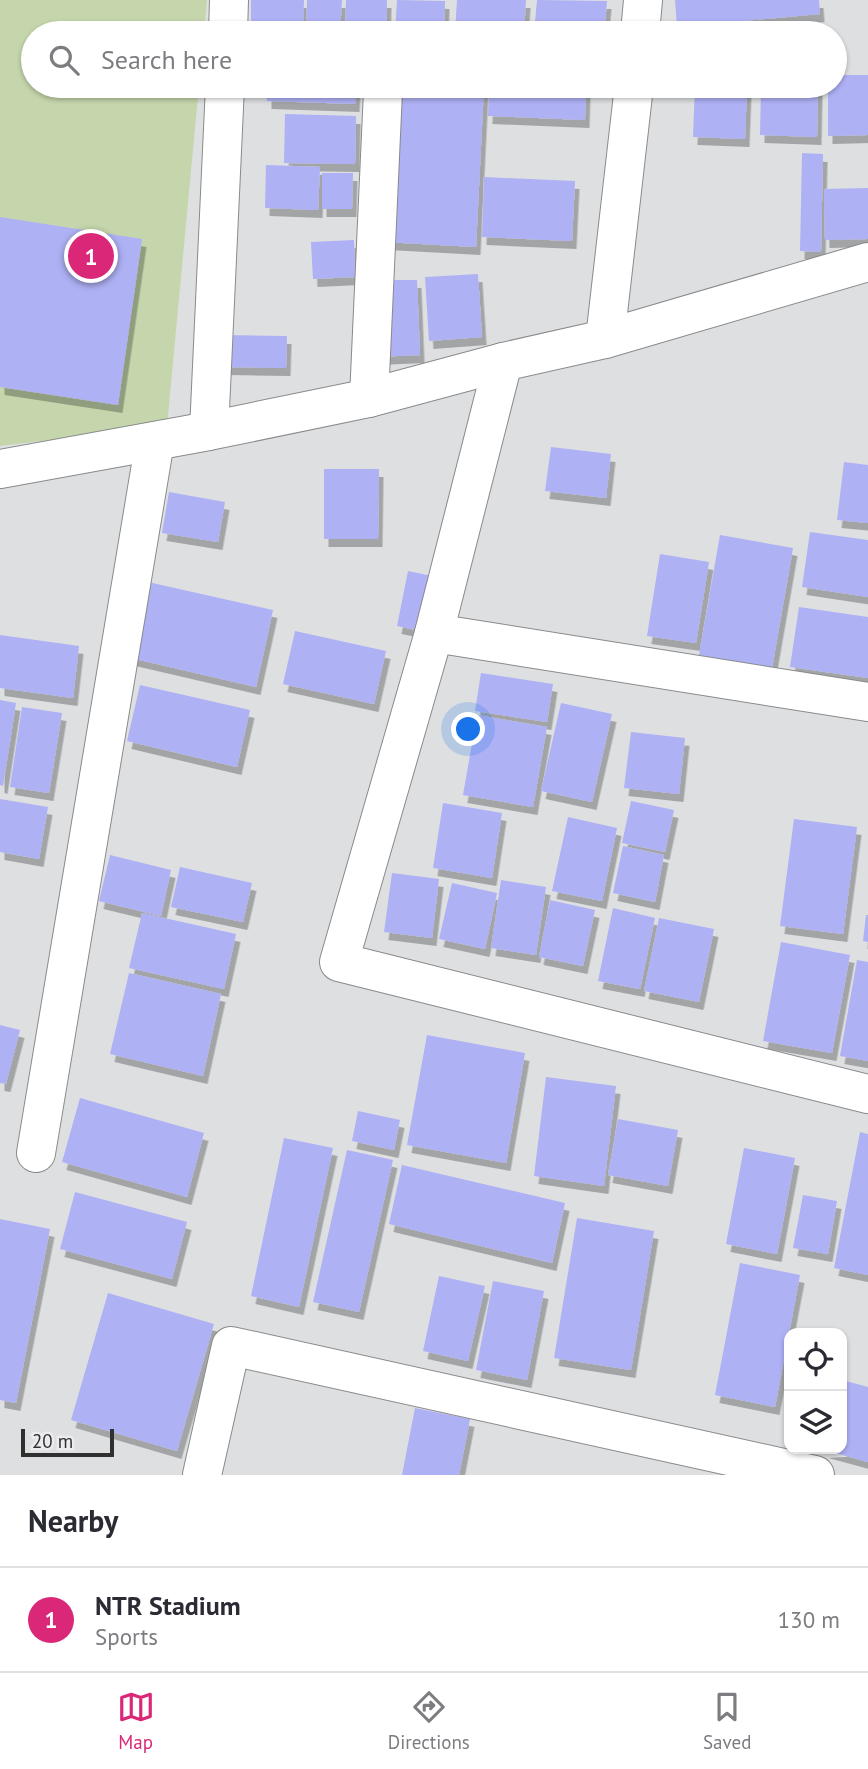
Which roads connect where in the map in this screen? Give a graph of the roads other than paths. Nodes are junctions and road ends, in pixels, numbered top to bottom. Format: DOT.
graph roads {
  1 [pos="229,0"];
  2 [pos="643,0"];
  3 [pos="228,21"];
  4 [pos="641,21"];
  5 [pos="224,98"];
  6 [pos="383,98"];
  7 [pos="633,98"];
  8 [pos="868,261"];
  9 [pos="605,339"];
  10 [pos="503,362"];
  11 [pos="369,398"];
  12 [pos="209,431"];
  13 [pos="155,441"];
  14 [pos="0,470"];
  15 [pos="433,633"];
  16 [pos="868,702"];
  17 [pos="868,1094"];
  18 [pos="36,1153"];
  19 [pos="202,1475"];
  20 [pos="816,1475"];
  1 -- 3 [label="street"];
  2 -- 4 [label="street"];
  5 -- 12 [label="street"];
  6 -- 11 [label="street"];
  7 -- 9 [label="street"];
  8 -- 9 [label="street"];
  9 -- 10 [label="street"];
  10 -- 11 [label="street"];
  10 -- 15 [label="street"];
  11 -- 12 [label="street"];
  12 -- 13 [label="street"];
  13 -- 14 [label="street"];
  13 -- 18 [label="street"];
  15 -- 16 [label="street"];
  15 -- 17 [label="street"];
  19 -- 20 [label="street"];
}
